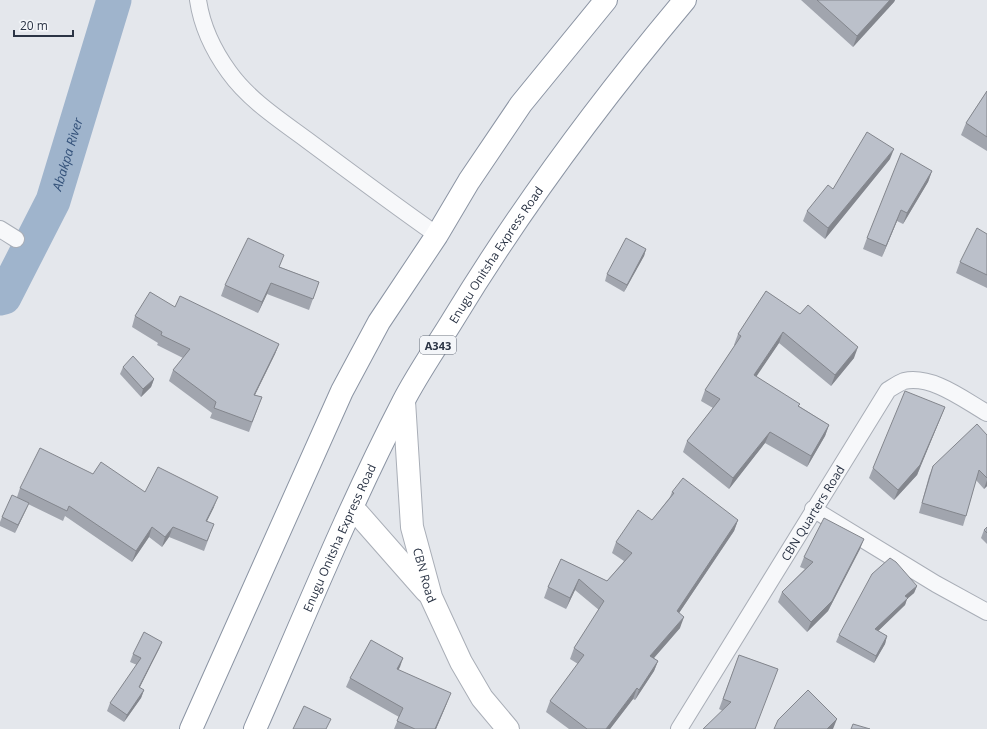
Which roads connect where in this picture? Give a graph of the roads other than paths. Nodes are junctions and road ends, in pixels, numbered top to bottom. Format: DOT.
graph roads {
  1 [pos="198,0"];
  2 [pos="606,0"];
  3 [pos="685,0"];
  4 [pos="0,229"];
  5 [pos="437,235"];
  6 [pos="16,239"];
  7 [pos="404,401"];
  8 [pos="987,413"];
  9 [pos="353,508"];
  10 [pos="813,510"];
  11 [pos="431,597"];
  12 [pos="987,612"];
  13 [pos="191,729"];
  14 [pos="255,729"];
  15 [pos="508,729"];
  16 [pos="679,729"];
  1 -- 5 [label="street"];
  2 -- 5 [label="main road"];
  3 -- 7 [label="main road, Enugu Onitsha Express Road / A343"];
  4 -- 6 [label="street"];
  5 -- 13 [label="main road"];
  7 -- 9 [label="main road, Enugu Onitsha Express Road / A343"];
  7 -- 11 [label="main road, CBN Road"];
  8 -- 10 [label="street, CBN Quarters Road"];
  9 -- 11 [label="main road"];
  9 -- 14 [label="main road, Enugu Onitsha Express Road / A343"];
  10 -- 12 [label="street"];
  10 -- 16 [label="street, CBN Quarters Road"];
  11 -- 15 [label="main road, CBN Road"];
}
